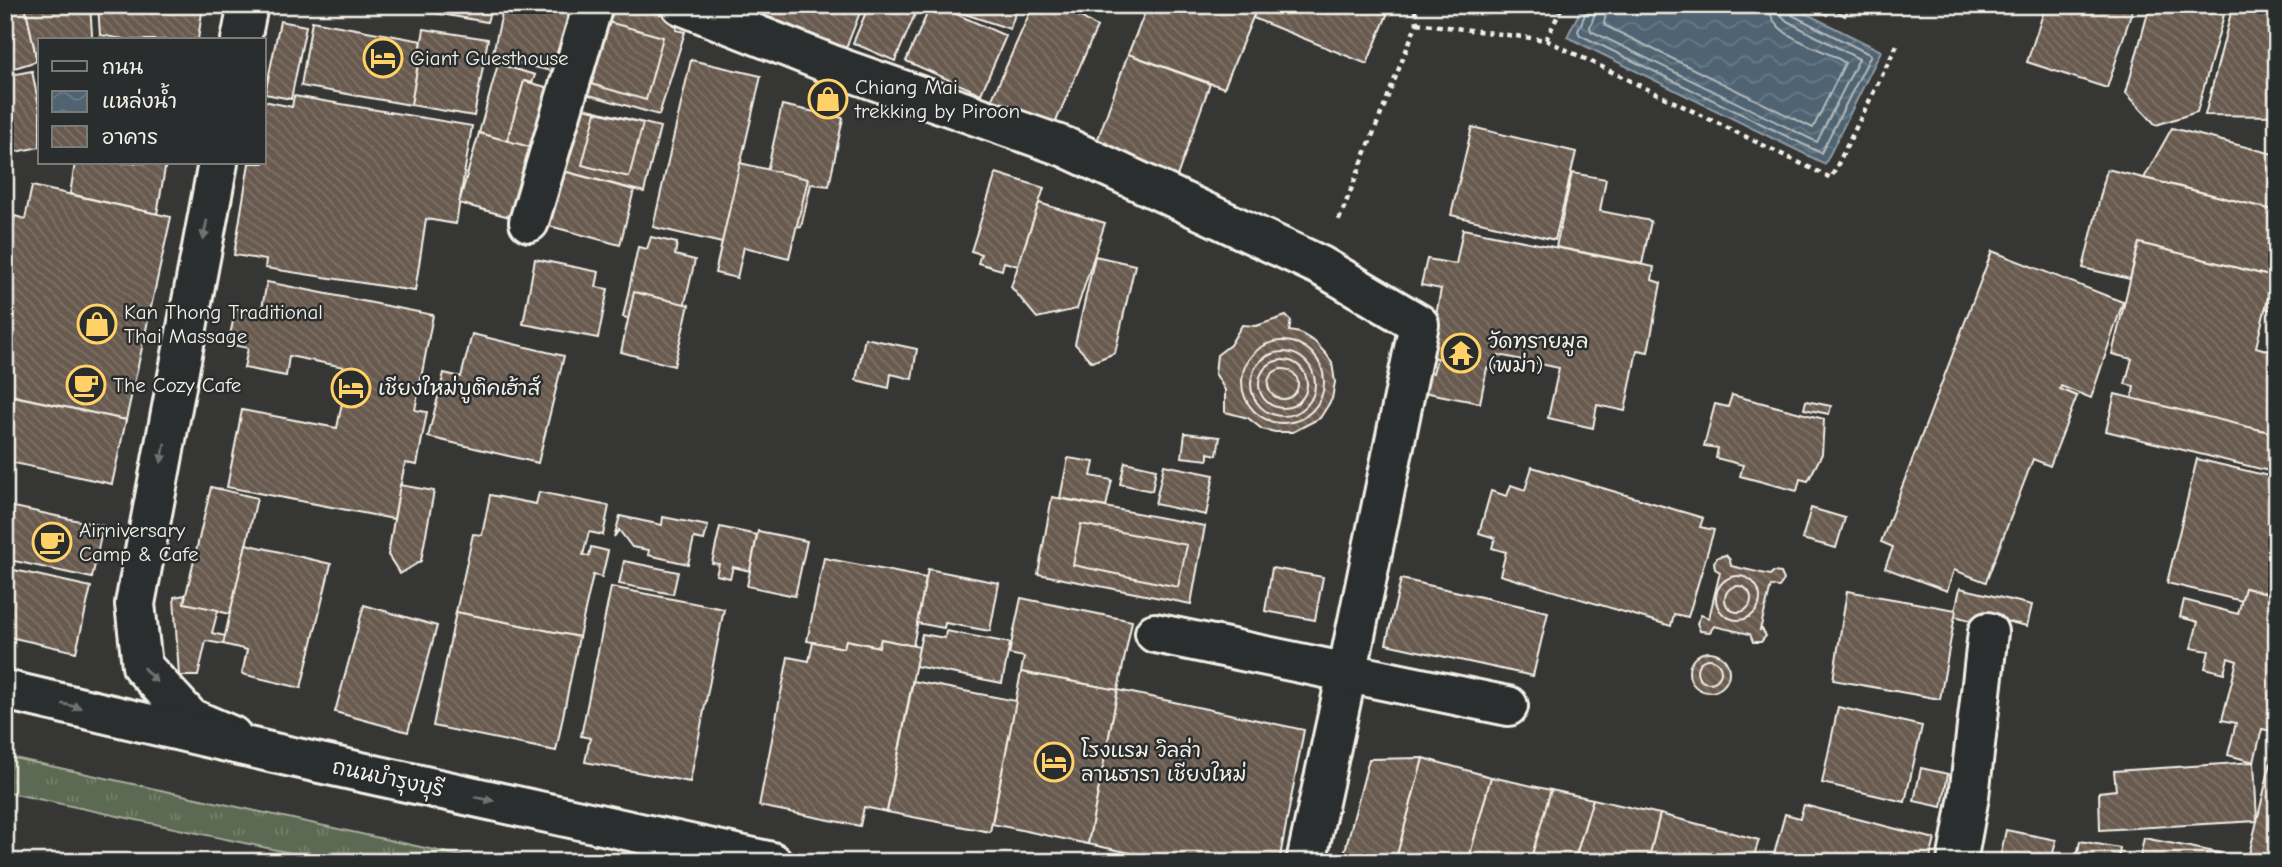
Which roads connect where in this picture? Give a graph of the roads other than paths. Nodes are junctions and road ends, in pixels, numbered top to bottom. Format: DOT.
graph roads {
  1 [pos="248,5"];
  2 [pos="593,5"];
  3 [pos="681,5"];
  4 [pos="241,38"];
  5 [pos="218,164"];
  6 [pos="529,222"];
  7 [pos="1988,632"];
  8 [pos="1156,633"];
  9 [pos="1347,673"];
  10 [pos="5,690"];
  11 [pos="1508,706"];
  12 [pos="274,753"];
  13 [pos="772,862"];
  14 [pos="1306,862"];
  15 [pos="1957,862"];
  1 -- 4 [label="street"];
  2 -- 6 [label="street"];
  3 -- 9 [label="street"];
  5 -- 12 [label="street, one-way"];
  7 -- 15 [label="street"];
  8 -- 9 [label="street"];
  9 -- 11 [label="street"];
  9 -- 14 [label="street"];
  10 -- 12 [label="street, ถนนบำรุงบุรี, one-way"];
  12 -- 13 [label="street, ถนนบำรุงบุรี, one-way"];
}
